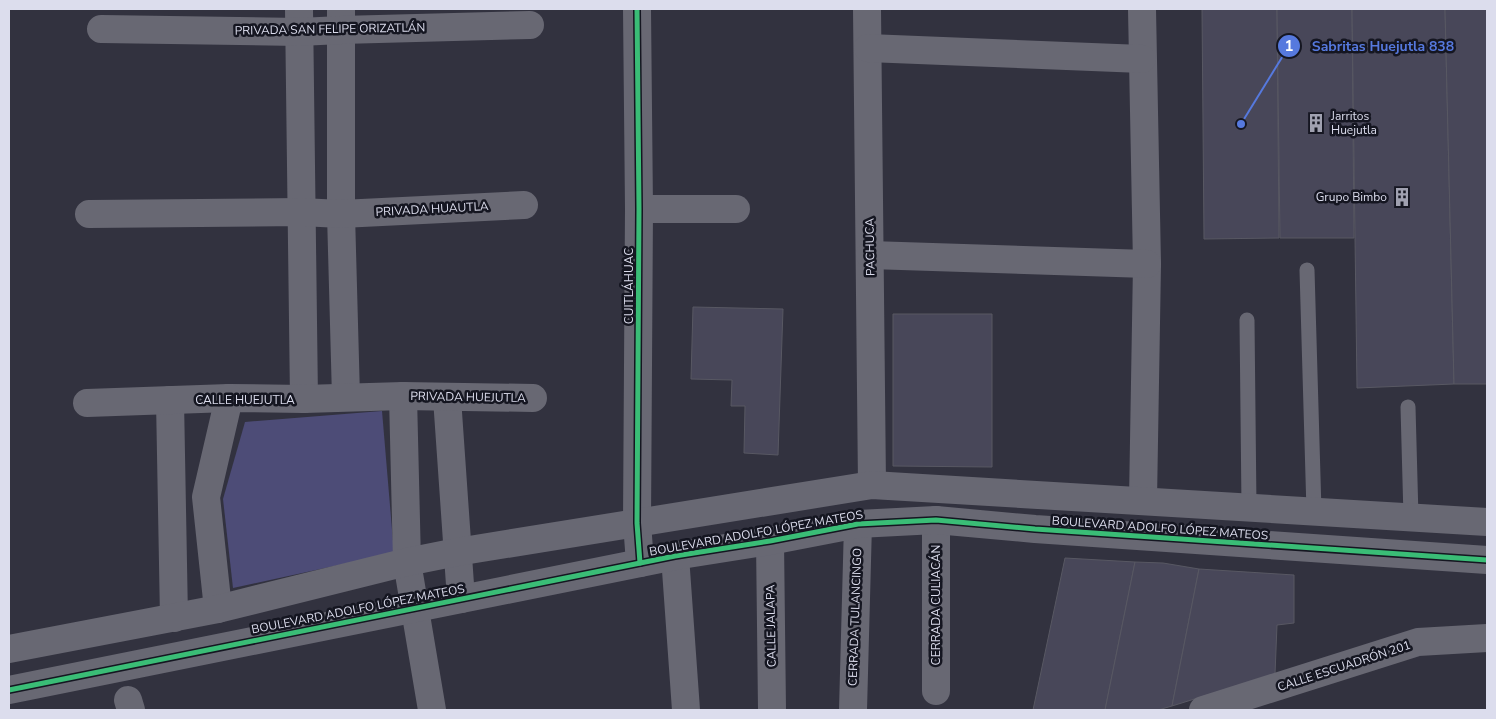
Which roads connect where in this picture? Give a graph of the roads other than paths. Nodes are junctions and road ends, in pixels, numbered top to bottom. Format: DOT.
graph roads {
  1 [pos="637,9"];
  2 [pos="867,9"];
  3 [pos="1142,9"];
  4 [pos="341,19"];
  5 [pos="299,21"];
  6 [pos="530,25"];
  7 [pos="101,30"];
  8 [pos="868,48"];
  9 [pos="1142,59"];
  10 [pos="524,205"];
  11 [pos="639,209"];
  12 [pos="736,209"];
  13 [pos="301,212"];
  14 [pos="89,214"];
  15 [pos="341,214"];
  16 [pos="870,255"];
  17 [pos="1146,264"];
  18 [pos="1307,270"];
  19 [pos="1247,320"];
  20 [pos="403,396"];
  21 [pos="229,398"];
  22 [pos="346,398"];
  23 [pos="447,398"];
  24 [pos="533,398"];
  25 [pos="304,399"];
  26 [pos="170,400"];
  27 [pos="87,403"];
  28 [pos="1408,407"];
  29 [pos="872,486"];
  30 [pos="1142,500"];
  31 [pos="1249,507"];
  32 [pos="1314,511"];
  33 [pos="1411,517"];
  34 [pos="936,520"];
  35 [pos="1487,522"];
  36 [pos="637,523"];
  37 [pos="858,524"];
  38 [pos="770,541"];
  39 [pos="457,552"];
  40 [pos="675,556"];
  41 [pos="1487,560"];
  42 [pos="407,562"];
  43 [pos="640,563"];
  44 [pos="461,599"];
  45 [pos="414,608"];
  46 [pos="218,609"];
  47 [pos="174,618"];
  48 [pos="1487,638"];
  49 [pos="9,649"];
  50 [pos="9,690"];
  51 [pos="936,690"];
  52 [pos="432,710"];
  53 [pos="686,710"];
  54 [pos="772,710"];
  55 [pos="852,710"];
  56 [pos="1203,710"];
  1 -- 11 [label="street, CUITLÁHUAC"];
  2 -- 8 [label="street, PACHUCA"];
  3 -- 9 [label="street"];
  4 -- 5 [label="street, PRIVADA SAN FELIPE ORIZATLÁN"];
  4 -- 6 [label="street, PRIVADA SAN FELIPE ORIZATLÁN"];
  4 -- 15 [label="street"];
  5 -- 7 [label="street, PRIVADA SAN FELIPE ORIZATLÁN"];
  5 -- 13 [label="street"];
  8 -- 9 [label="street"];
  8 -- 16 [label="street, PACHUCA"];
  9 -- 17 [label="street"];
  10 -- 15 [label="street, PRIVADA HUAUTLA"];
  11 -- 12 [label="street"];
  11 -- 36 [label="street, CUITLÁHUAC"];
  13 -- 14 [label="street, PRIVADA HUAUTLA"];
  13 -- 15 [label="street, PRIVADA HUAUTLA"];
  13 -- 25 [label="street"];
  15 -- 22 [label="street"];
  16 -- 17 [label="street"];
  16 -- 29 [label="street, PACHUCA"];
  17 -- 30 [label="street"];
  18 -- 32 [label="lane"];
  19 -- 31 [label="lane"];
  20 -- 22 [label="street, CALLE HUEJUTLA"];
  20 -- 23 [label="street, PRIVADA HUEJUTLA"];
  20 -- 42 [label="street"];
  21 -- 25 [label="street, CALLE HUEJUTLA"];
  21 -- 26 [label="street, CALLE HUEJUTLA"];
  21 -- 46 [label="street"];
  22 -- 25 [label="street, CALLE HUEJUTLA"];
  23 -- 24 [label="street, PRIVADA HUEJUTLA"];
  23 -- 39 [label="street"];
  26 -- 27 [label="street, CALLE HUEJUTLA"];
  26 -- 47 [label="street"];
  28 -- 33 [label="lane"];
  29 -- 30 [label="street, BOULEVARD ADOLFO LÓPEZ MATEOS"];
  29 -- 36 [label="street, BOULEVARD ADOLFO LÓPEZ MATEOS"];
  30 -- 31 [label="street, BOULEVARD ADOLFO LÓPEZ MATEOS"];
  31 -- 32 [label="street, BOULEVARD ADOLFO LÓPEZ MATEOS"];
  32 -- 33 [label="street, BOULEVARD ADOLFO LÓPEZ MATEOS"];
  33 -- 35 [label="street, BOULEVARD ADOLFO LÓPEZ MATEOS"];
  34 -- 37 [label="street, BOULEVARD ADOLFO LÓPEZ MATEOS"];
  34 -- 41 [label="street, BOULEVARD ADOLFO LÓPEZ MATEOS"];
  34 -- 51 [label="street, CERRADA CULIACÁN"];
  36 -- 39 [label="street, BOULEVARD ADOLFO LÓPEZ MATEOS"];
  36 -- 43 [label="street, CUITLÁHUAC"];
  37 -- 38 [label="street, BOULEVARD ADOLFO LÓPEZ MATEOS"];
  37 -- 55 [label="street, CERRADA TULANCINGO"];
  38 -- 40 [label="street, BOULEVARD ADOLFO LÓPEZ MATEOS"];
  38 -- 54 [label="street, CALLE JALAPA"];
  39 -- 42 [label="street, BOULEVARD ADOLFO LÓPEZ MATEOS"];
  39 -- 44 [label="street"];
  40 -- 43 [label="street, BOULEVARD ADOLFO LÓPEZ MATEOS"];
  40 -- 53 [label="street"];
  42 -- 45 [label="street"];
  42 -- 46 [label="street, BOULEVARD ADOLFO LÓPEZ MATEOS"];
  43 -- 44 [label="street, BOULEVARD ADOLFO LÓPEZ MATEOS"];
  44 -- 45 [label="street, BOULEVARD ADOLFO LÓPEZ MATEOS"];
  45 -- 50 [label="street, BOULEVARD ADOLFO LÓPEZ MATEOS"];
  45 -- 52 [label="street"];
  46 -- 47 [label="street, BOULEVARD ADOLFO LÓPEZ MATEOS"];
  47 -- 49 [label="street, BOULEVARD ADOLFO LÓPEZ MATEOS"];
  48 -- 56 [label="street, CALLE ESCUADRÓN 201"];
}
